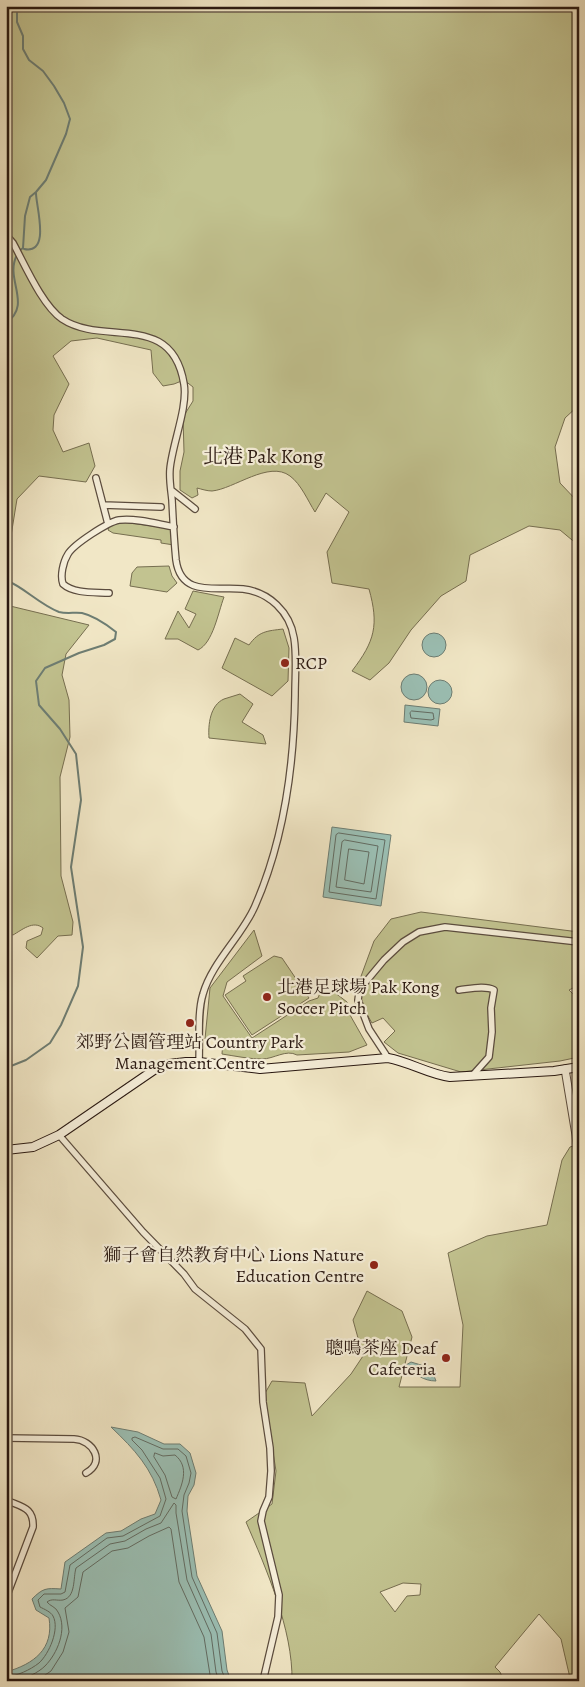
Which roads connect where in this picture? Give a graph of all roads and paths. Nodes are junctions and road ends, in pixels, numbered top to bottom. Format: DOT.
graph roads {
  1 [pos="6,235"];
  2 [pos="96,478"];
  3 [pos="171,490"];
  4 [pos="103,505"];
  5 [pos="161,507"];
  6 [pos="195,509"];
  7 [pos="108,524"];
  8 [pos="174,527"];
  9 [pos="110,593"];
  10 [pos="579,942"];
  11 [pos="458,990"];
  12 [pos="388,1058"];
  13 [pos="199,1062"];
  14 [pos="579,1067"];
  15 [pos="565,1069"];
  16 [pos="472,1076"];
  17 [pos="59,1134"];
  18 [pos="578,1134"];
  19 [pos="6,1150"];
  20 [pos="578,1214"];
  21 [pos="579,1294"];
  22 [pos="6,1438"];
  23 [pos="86,1473"];
  24 [pos="6,1500"];
  25 [pos="6,1598"];
  26 [pos="263,1681"];
  1 -- 3 [label="street"];
  2 -- 4 [label="street"];
  3 -- 6 [label="street"];
  3 -- 8 [label="street"];
  4 -- 5 [label="street"];
  4 -- 7 [label="street"];
  7 -- 8 [label="street"];
  7 -- 9 [label="street"];
  8 -- 13 [label="street"];
  10 -- 12 [label="street"];
  11 -- 16 [label="street"];
  12 -- 13 [label="main road"];
  12 -- 16 [label="main road"];
  13 -- 17 [label="main road"];
  14 -- 15 [label="main road"];
  15 -- 16 [label="main road"];
  15 -- 18 [label="street"];
  17 -- 19 [label="main road"];
  17 -- 26 [label="street"];
  18 -- 20 [label="street"];
  20 -- 21 [label="street"];
  22 -- 23 [label="street"];
  24 -- 25 [label="street"];
}
